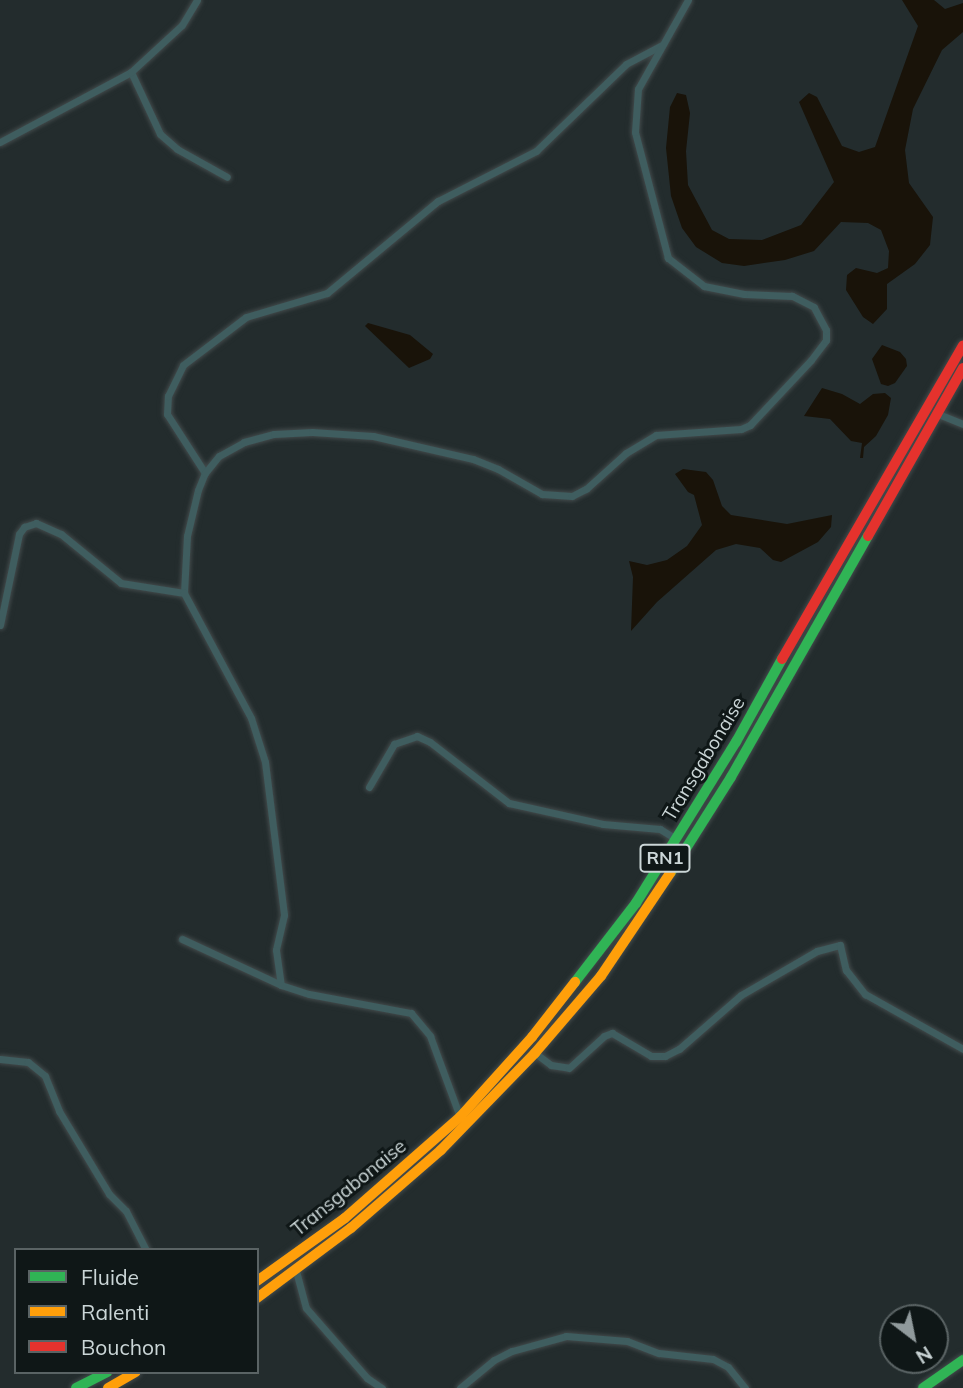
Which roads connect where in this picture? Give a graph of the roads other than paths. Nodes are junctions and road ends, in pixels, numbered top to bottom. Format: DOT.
graph roads {
  1 [pos="197,0"];
  2 [pos="688,0"];
  3 [pos="663,45"];
  4 [pos="131,72"];
  5 [pos="0,142"];
  6 [pos="227,177"];
  7 [pos="963,346"];
  8 [pos="963,368"];
  9 [pos="931,410"];
  10 [pos="963,424"];
  11 [pos="205,473"];
  12 [pos="184,593"];
  13 [pos="0,625"];
  14 [pos="369,787"];
  15 [pos="676,839"];
  16 [pos="182,939"];
  17 [pos="281,985"];
  18 [pos="963,1049"];
  19 [pos="535,1053"];
  20 [pos="0,1059"];
  21 [pos="460,1116"];
  22 [pos="145,1248"];
  23 [pos="296,1271"];
  24 [pos="259,1280"];
  25 [pos="259,1297"];
  26 [pos="963,1360"];
  27 [pos="103,1374"];
  28 [pos="121,1380"];
  29 [pos="76,1388"];
  30 [pos="108,1388"];
  31 [pos="382,1388"];
  32 [pos="460,1388"];
  33 [pos="745,1388"];
  34 [pos="923,1388"];
  1 -- 4 [label="street"];
  2 -- 3 [label="street"];
  3 -- 11 [label="street"];
  3 -- 11 [label="street"];
  4 -- 5 [label="street"];
  4 -- 6 [label="street"];
  7 -- 9 [label="main road, Transgabonaise / RN1"];
  8 -- 9 [label="main road, Transgabonaise / RN1"];
  9 -- 10 [label="street"];
  9 -- 15 [label="main road, Transgabonaise / RN1"];
  9 -- 19 [label="main road, Transgabonaise / RN1"];
  11 -- 12 [label="street"];
  12 -- 13 [label="street"];
  12 -- 17 [label="street"];
  14 -- 15 [label="street"];
  15 -- 21 [label="main road, Transgabonaise / RN1"];
  16 -- 17 [label="street"];
  17 -- 21 [label="street"];
  18 -- 19 [label="street"];
  19 -- 23 [label="main road, Transgabonaise / RN1"];
  20 -- 22 [label="street"];
  21 -- 24 [label="main road, Transgabonaise / RN1"];
  23 -- 25 [label="main road, Transgabonaise / RN1"];
  23 -- 31 [label="street"];
  26 -- 34 [label="main road"];
  27 -- 29 [label="main road"];
  28 -- 30 [label="main road"];
  32 -- 33 [label="street"];
}
